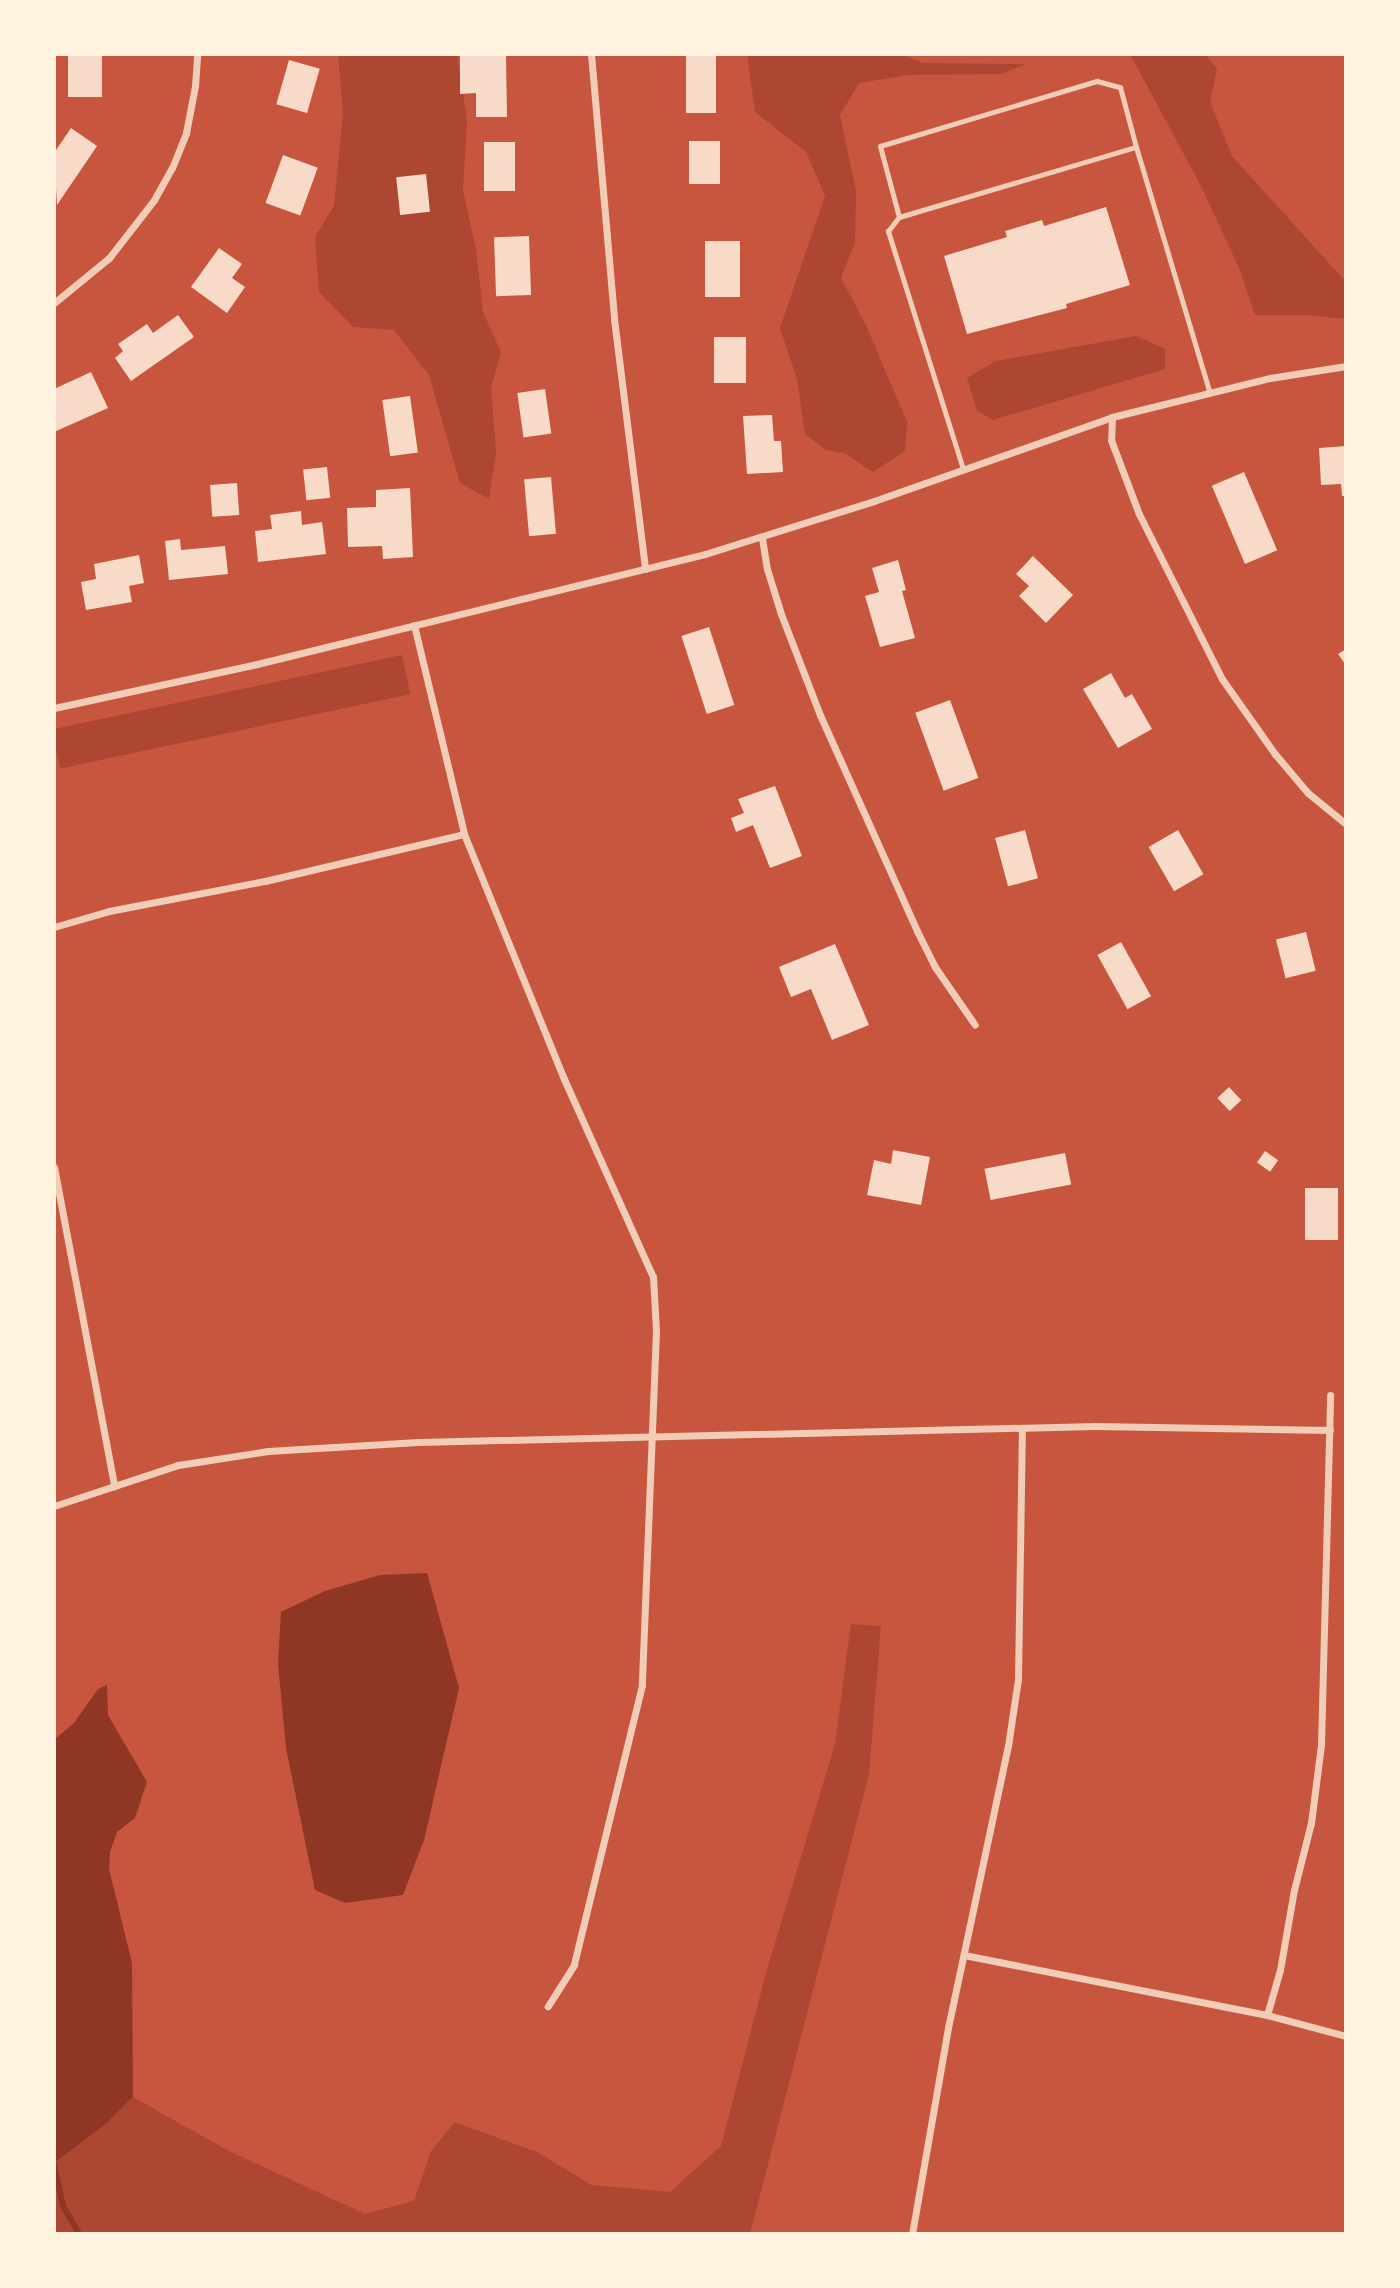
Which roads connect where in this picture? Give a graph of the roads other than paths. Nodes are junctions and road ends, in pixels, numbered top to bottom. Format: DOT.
graph roads {
  1 [pos="197,54"];
  2 [pos="591,54"];
  3 [pos="1136,146"];
  4 [pos="899,217"];
  5 [pos="54,303"];
  6 [pos="1346,366"];
  7 [pos="1210,393"];
  8 [pos="1112,417"];
  9 [pos="963,468"];
  10 [pos="762,538"];
  11 [pos="645,569"];
  12 [pos="414,625"];
  13 [pos="54,708"];
  14 [pos="1346,824"];
  15 [pos="464,834"];
  16 [pos="54,928"];
  17 [pos="975,1025"];
  18 [pos="54,1167"];
  19 [pos="1330,1395"];
  20 [pos="1022,1430"];
  21 [pos="1330,1430"];
  22 [pos="653,1436"];
  23 [pos="114,1486"];
  24 [pos="54,1506"];
  25 [pos="964,1955"];
  26 [pos="548,2006"];
  27 [pos="1267,2015"];
  28 [pos="1346,2036"];
  29 [pos="912,2234"];
  1 -- 5 [label="street"];
  2 -- 11 [label="street"];
  3 -- 4 [label="lane"];
  3 -- 4 [label="lane"];
  3 -- 7 [label="lane"];
  4 -- 9 [label="lane"];
  6 -- 7 [label="street"];
  7 -- 8 [label="street"];
  8 -- 9 [label="street"];
  8 -- 14 [label="street"];
  9 -- 10 [label="street"];
  10 -- 11 [label="street"];
  10 -- 17 [label="street"];
  11 -- 12 [label="street"];
  12 -- 13 [label="street"];
  12 -- 15 [label="street"];
  15 -- 16 [label="street"];
  15 -- 22 [label="street"];
  18 -- 23 [label="street"];
  19 -- 21 [label="street"];
  20 -- 21 [label="street"];
  20 -- 22 [label="street"];
  20 -- 25 [label="street"];
  21 -- 27 [label="street"];
  22 -- 23 [label="street"];
  22 -- 26 [label="street"];
  23 -- 24 [label="street"];
  25 -- 27 [label="street"];
  25 -- 29 [label="street"];
  27 -- 28 [label="street"];
}
